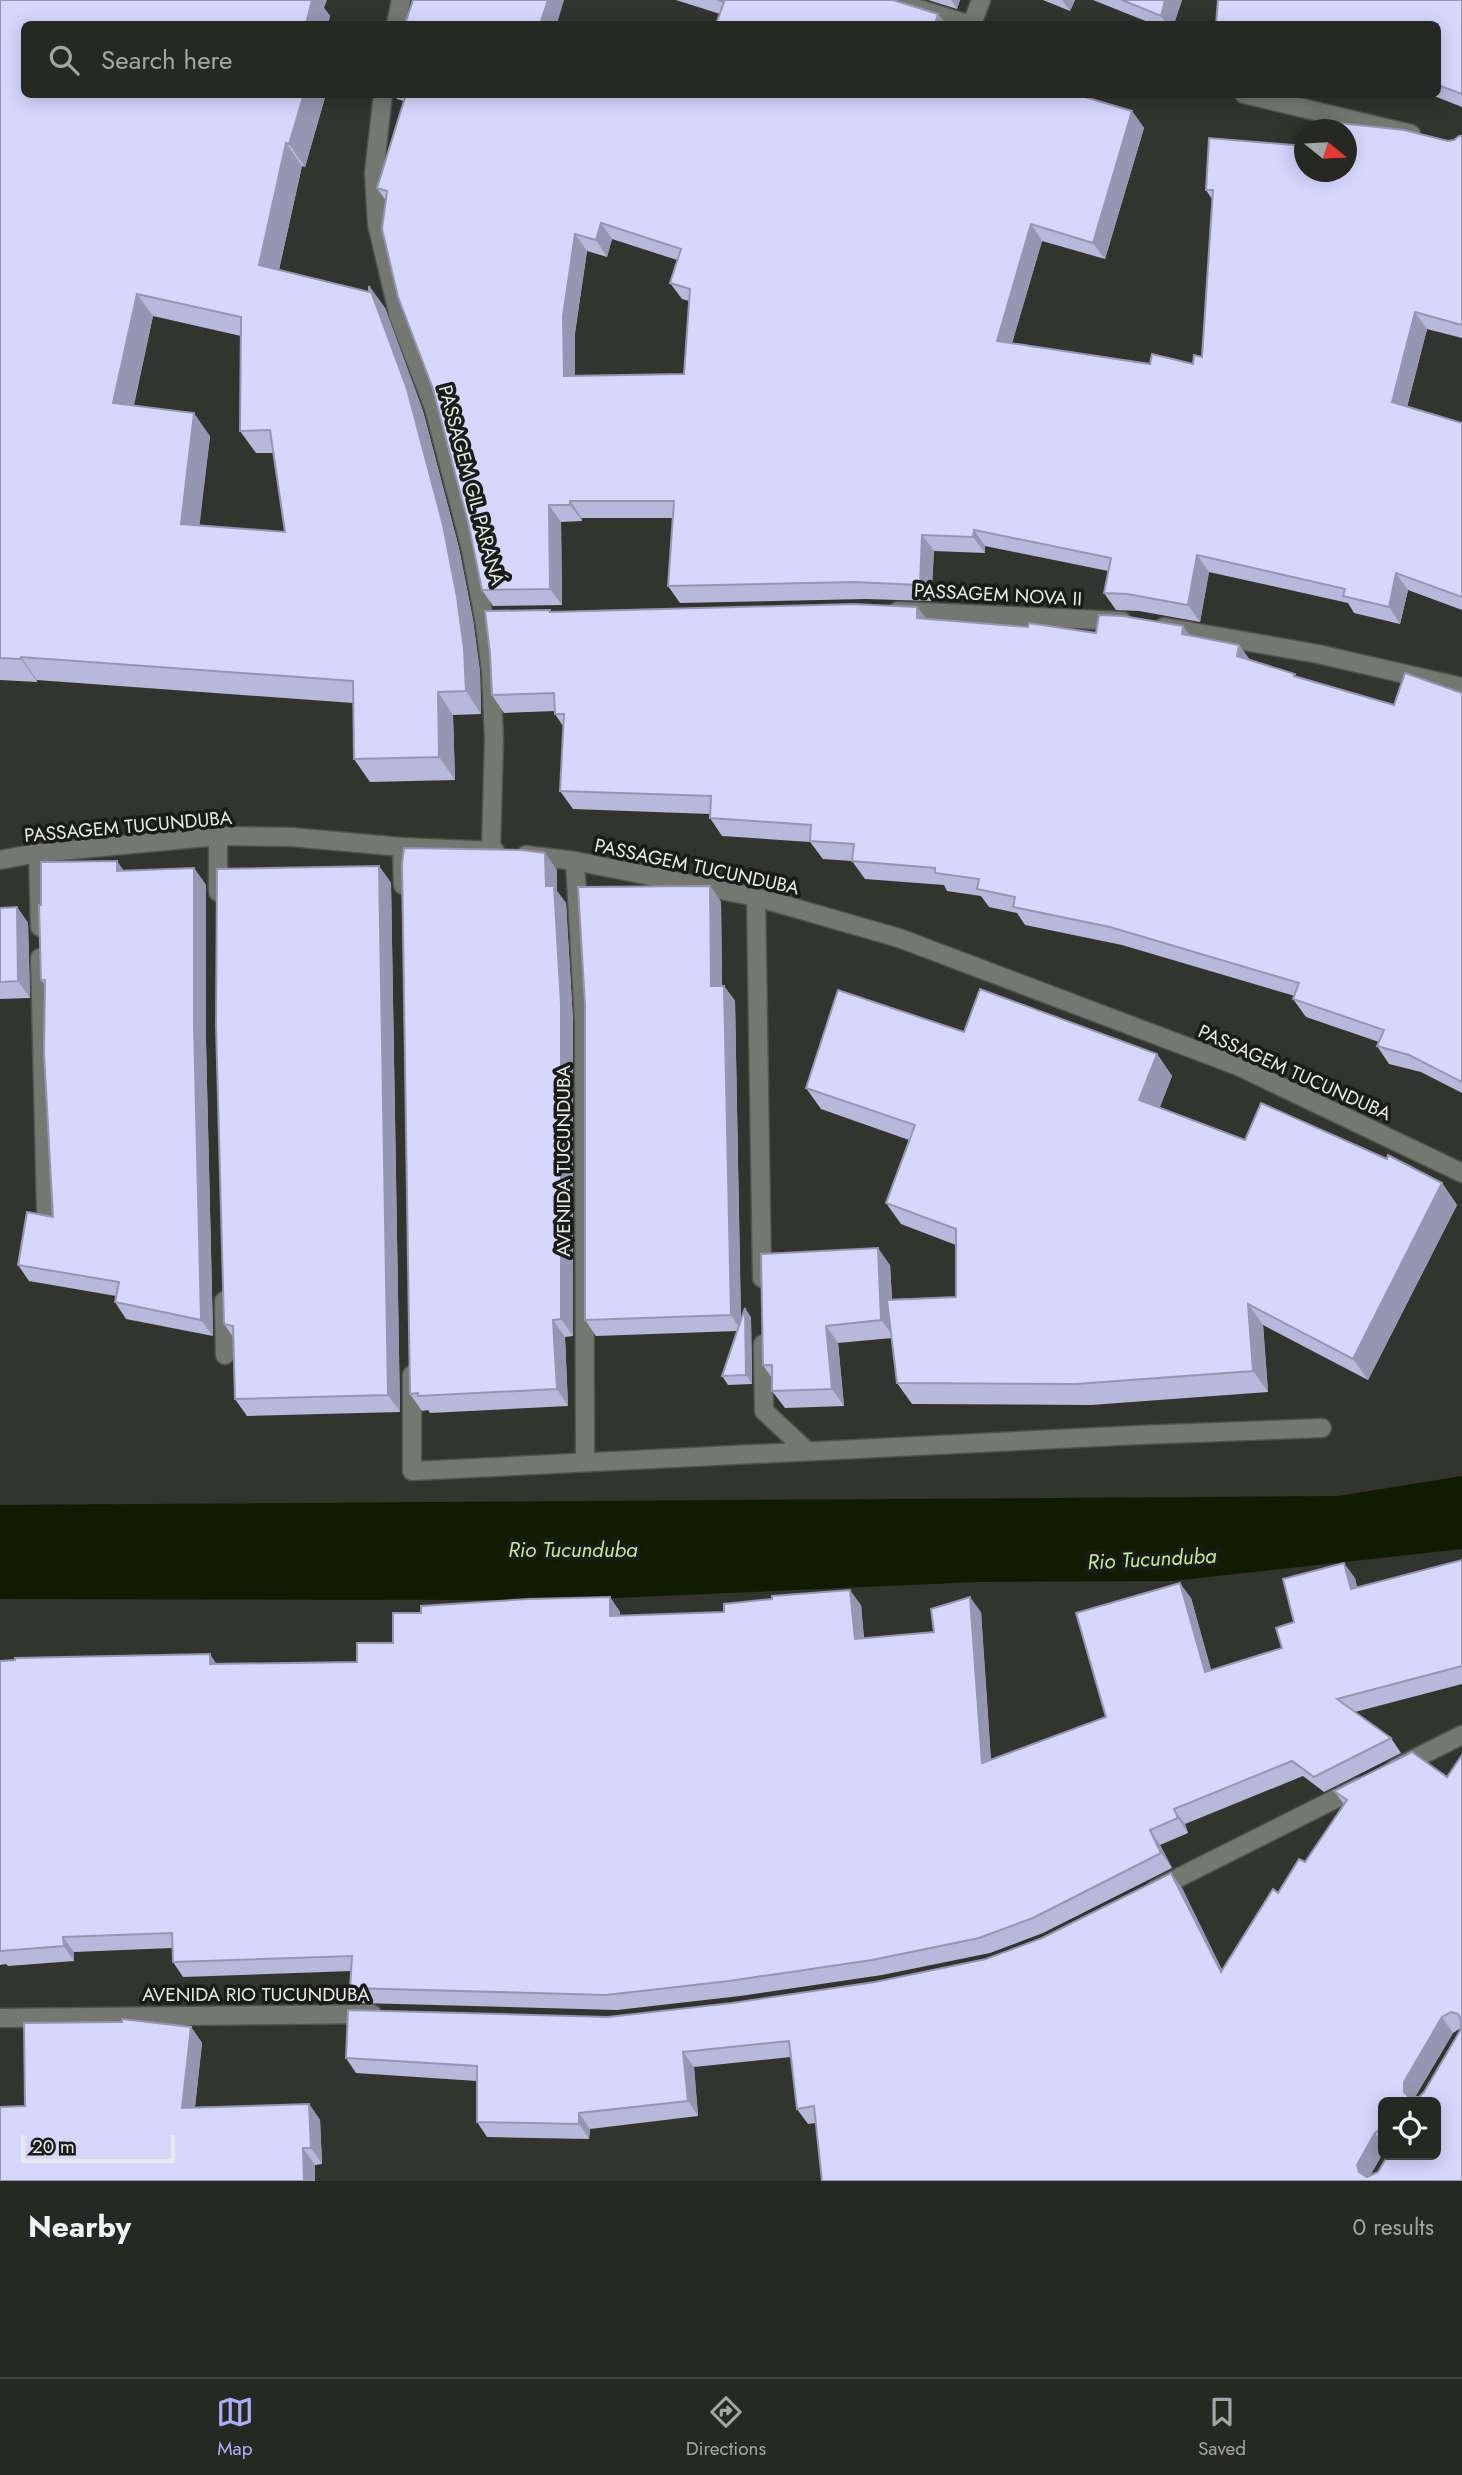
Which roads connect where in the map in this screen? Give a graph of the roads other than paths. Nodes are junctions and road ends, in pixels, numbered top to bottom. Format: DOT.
graph roads {
  1 [pos="401,0"];
  2 [pos="889,0"];
  3 [pos="981,0"];
  4 [pos="397,21"];
  5 [pos="960,21"];
  6 [pos="971,21"];
  7 [pos="383,98"];
  8 [pos="1261,98"];
  9 [pos="1423,136"];
  10 [pos="879,610"];
  11 [pos="1462,687"];
  12 [pos="218,836"];
  13 [pos="402,846"];
  14 [pos="491,850"];
  15 [pos="38,853"];
  16 [pos="0,860"];
  17 [pos="575,861"];
  18 [pos="757,897"];
  19 [pos="403,902"];
  20 [pos="218,904"];
  21 [pos="1462,1173"];
  22 [pos="46,1209"];
  23 [pos="223,1287"];
  24 [pos="762,1300"];
  25 [pos="763,1328"];
  26 [pos="225,1355"];
  27 [pos="412,1360"];
  28 [pos="1322,1428"];
  29 [pos="806,1450"];
  30 [pos="585,1461"];
  31 [pos="1462,1735"];
  32 [pos="1137,1898"];
  33 [pos="383,2014"];
  34 [pos="0,2018"];
  1 -- 4 [label="street"];
  2 -- 5 [label="street"];
  3 -- 6 [label="street"];
  7 -- 14 [label="street, PASSAGEM GIL PARANÁ"];
  8 -- 9 [label="street"];
  10 -- 11 [label="street, PASSAGEM NOVA II"];
  12 -- 13 [label="street, PASSAGEM TUCUNDUBA"];
  12 -- 15 [label="street, PASSAGEM TUCUNDUBA"];
  12 -- 20 [label="street"];
  13 -- 14 [label="street, PASSAGEM TUCUNDUBA"];
  13 -- 19 [label="street"];
  14 -- 17 [label="street, PASSAGEM TUCUNDUBA"];
  15 -- 16 [label="street, PASSAGEM TUCUNDUBA"];
  15 -- 22 [label="street"];
  17 -- 18 [label="street, PASSAGEM TUCUNDUBA"];
  17 -- 30 [label="street, AVENIDA TUCUNDUBA"];
  18 -- 21 [label="street, PASSAGEM TUCUNDUBA"];
  18 -- 24 [label="street"];
  23 -- 26 [label="street"];
  25 -- 29 [label="street"];
  27 -- 30 [label="street"];
  28 -- 29 [label="street"];
  29 -- 30 [label="street"];
  31 -- 32 [label="street"];
  33 -- 34 [label="street, AVENIDA RIO TUCUNDUBA"];
}
